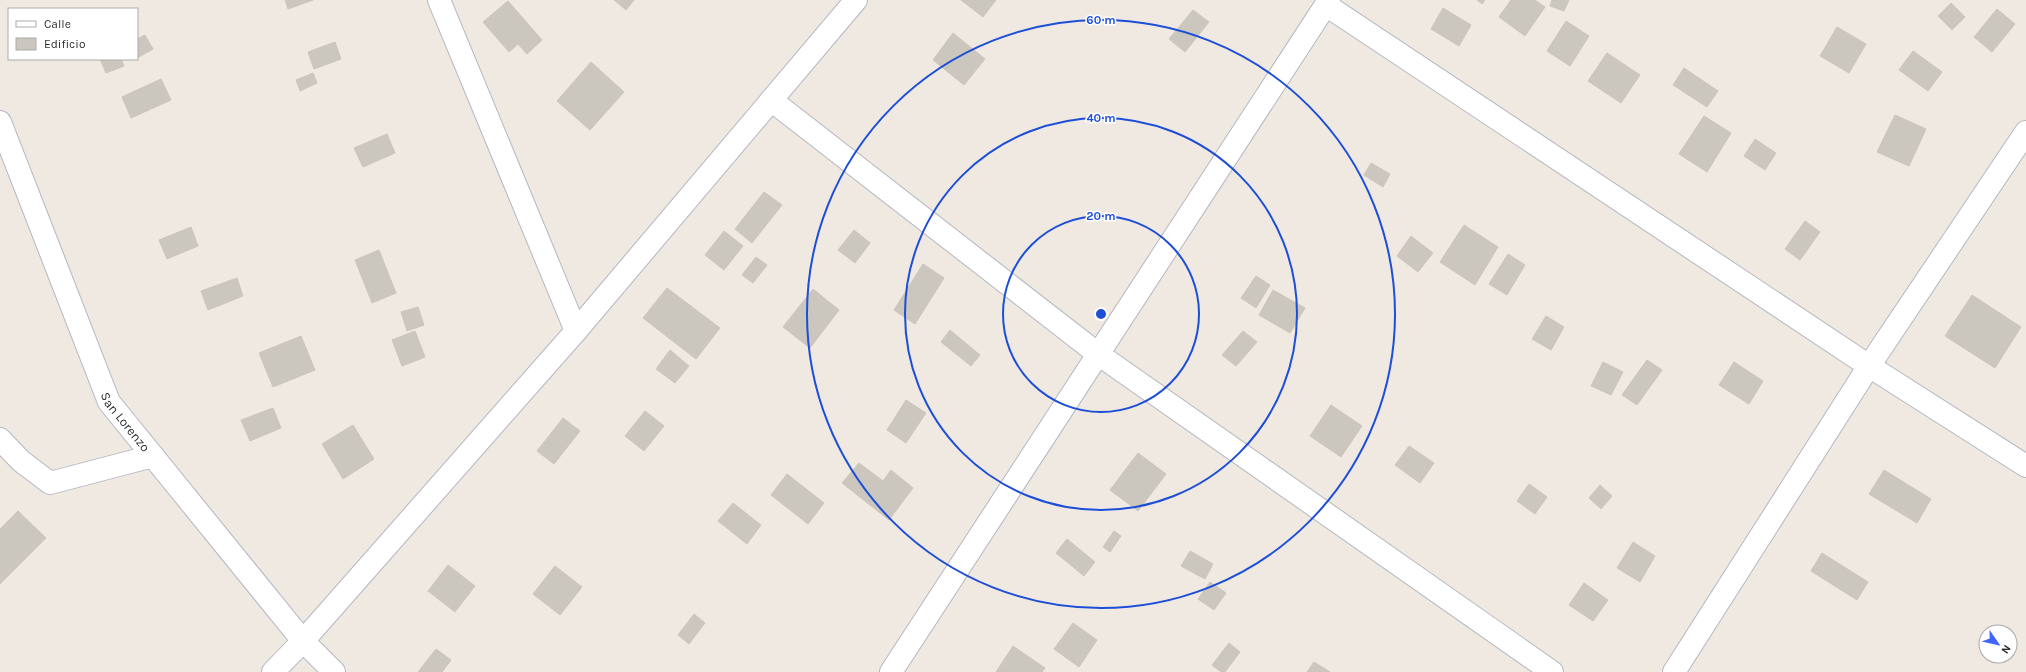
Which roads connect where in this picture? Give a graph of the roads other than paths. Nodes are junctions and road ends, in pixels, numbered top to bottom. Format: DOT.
graph roads {
  1 [pos="439,0"];
  2 [pos="856,0"];
  3 [pos="1327,2"];
  4 [pos="771,100"];
  5 [pos="0,122"];
  6 [pos="2026,132"];
  7 [pos="576,331"];
  8 [pos="1098,354"];
  9 [pos="1868,366"];
  10 [pos="0,439"];
  11 [pos="153,456"];
  12 [pos="2026,466"];
  13 [pos="303,641"];
  14 [pos="273,672"];
  15 [pos="334,672"];
  16 [pos="891,672"];
  17 [pos="1552,672"];
  18 [pos="1674,672"];
  1 -- 7 [label="street"];
  2 -- 4 [label="street"];
  3 -- 8 [label="street"];
  3 -- 9 [label="street"];
  4 -- 7 [label="street"];
  4 -- 8 [label="street"];
  5 -- 11 [label="street, San Lorenzo"];
  6 -- 9 [label="street"];
  7 -- 13 [label="street"];
  8 -- 16 [label="street"];
  8 -- 17 [label="street"];
  9 -- 12 [label="street"];
  9 -- 18 [label="street"];
  10 -- 11 [label="street"];
  11 -- 13 [label="street, San Lorenzo"];
  13 -- 14 [label="street"];
  13 -- 15 [label="street, San Lorenzo"];
}
